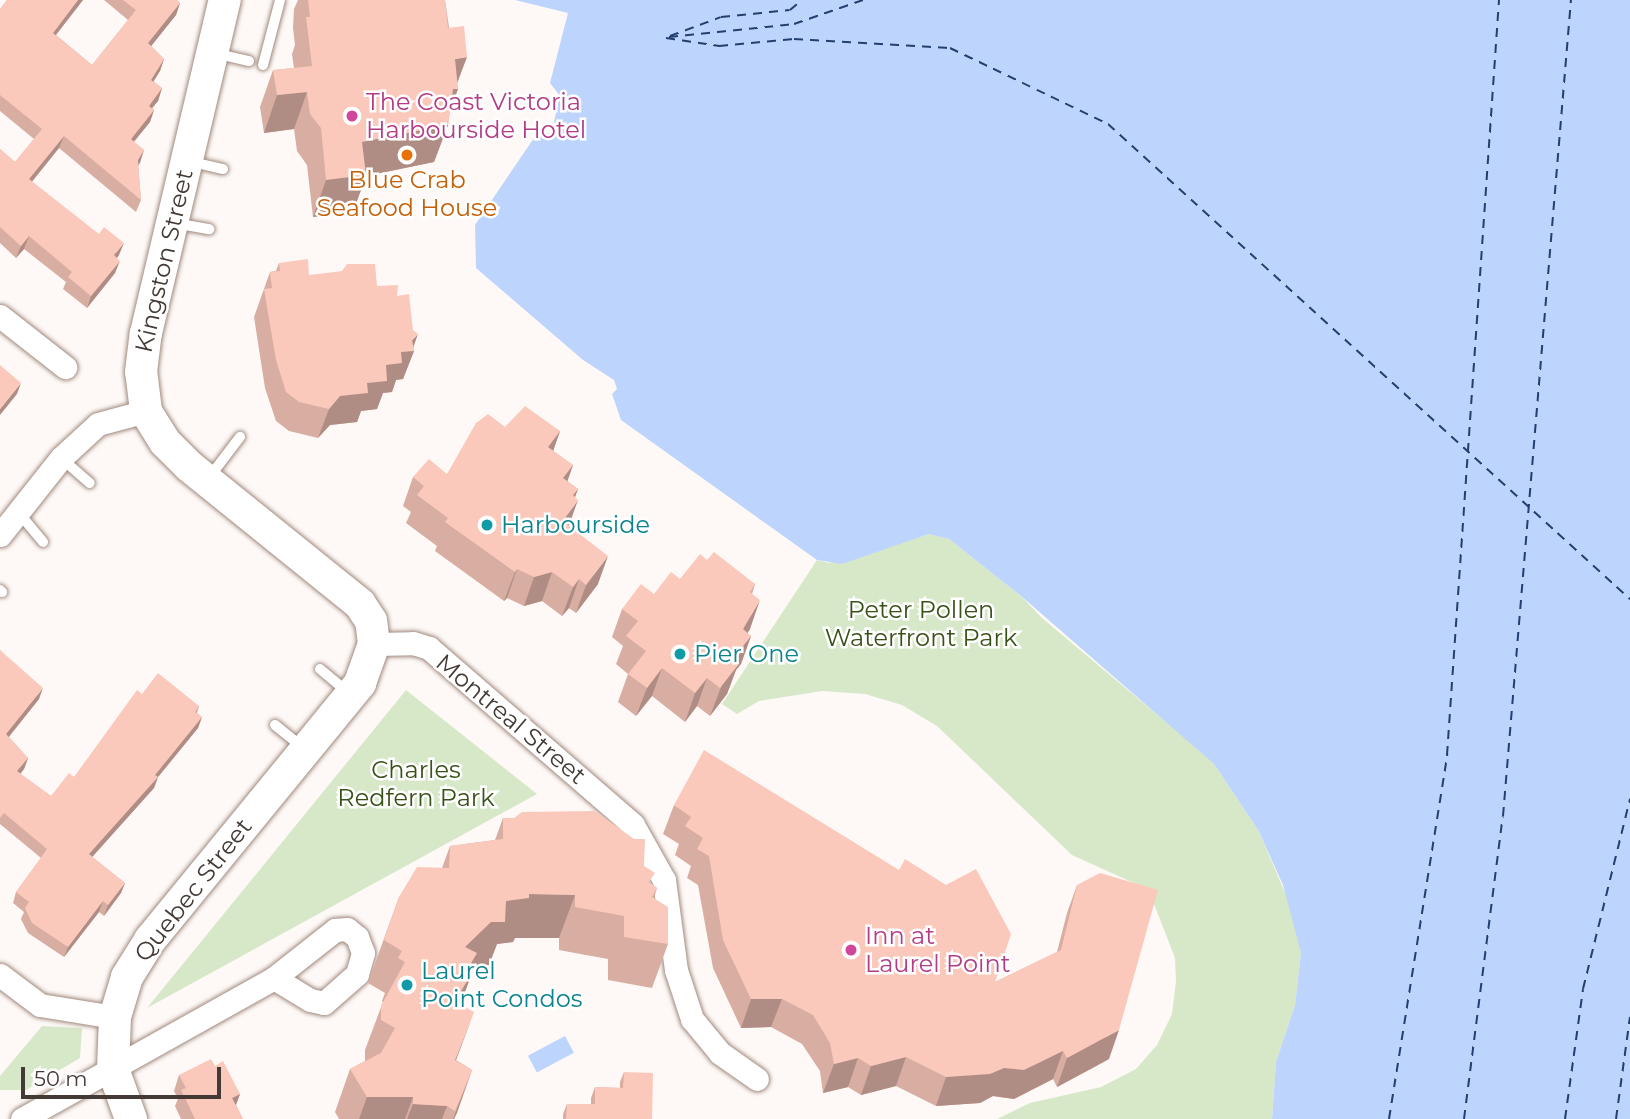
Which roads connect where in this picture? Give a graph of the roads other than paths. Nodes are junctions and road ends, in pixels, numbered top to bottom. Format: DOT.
graph roads {
  1 [pos="225,0"];
  2 [pos="280,0"];
  3 [pos="212,53"];
  4 [pos="248,61"];
  5 [pos="264,65"];
  6 [pos="186,161"];
  7 [pos="223,169"];
  8 [pos="172,222"];
  9 [pos="209,229"];
  10 [pos="0,316"];
  11 [pos="65,367"];
  12 [pos="146,411"];
  13 [pos="240,437"];
  14 [pos="61,458"];
  15 [pos="207,481"];
  16 [pos="90,483"];
  17 [pos="18,512"];
  18 [pos="0,535"];
  19 [pos="43,542"];
  20 [pos="374,644"];
  21 [pos="320,669"];
  22 [pos="351,695"];
  23 [pos="275,725"];
  24 [pos="306,750"];
  25 [pos="0,975"];
  26 [pos="274,978"];
  27 [pos="115,1017"];
  28 [pos="113,1069"];
  29 [pos="757,1079"];
  30 [pos="22,1119"];
  31 [pos="131,1119"];
  1 -- 3 [label="street, Kingston Street"];
  2 -- 5 [label="lane"];
  3 -- 4 [label="lane"];
  3 -- 6 [label="street, Kingston Street"];
  6 -- 7 [label="lane"];
  6 -- 8 [label="street, Kingston Street"];
  8 -- 9 [label="lane"];
  8 -- 12 [label="street, Kingston Street"];
  10 -- 11 [label="street"];
  12 -- 14 [label="street"];
  12 -- 15 [label="street"];
  13 -- 15 [label="lane"];
  14 -- 16 [label="lane"];
  14 -- 17 [label="street"];
  15 -- 20 [label="street"];
  17 -- 18 [label="street"];
  17 -- 19 [label="lane"];
  20 -- 22 [label="street, Quebec Street"];
  20 -- 29 [label="street, Montreal Street"];
  21 -- 22 [label="lane"];
  22 -- 24 [label="street, Quebec Street"];
  23 -- 24 [label="lane"];
  24 -- 27 [label="street, Quebec Street"];
  25 -- 27 [label="street"];
  26 -- 28 [label="street"];
  27 -- 28 [label="street, Quebec Street"];
  28 -- 30 [label="street"];
  28 -- 31 [label="street"];
}
